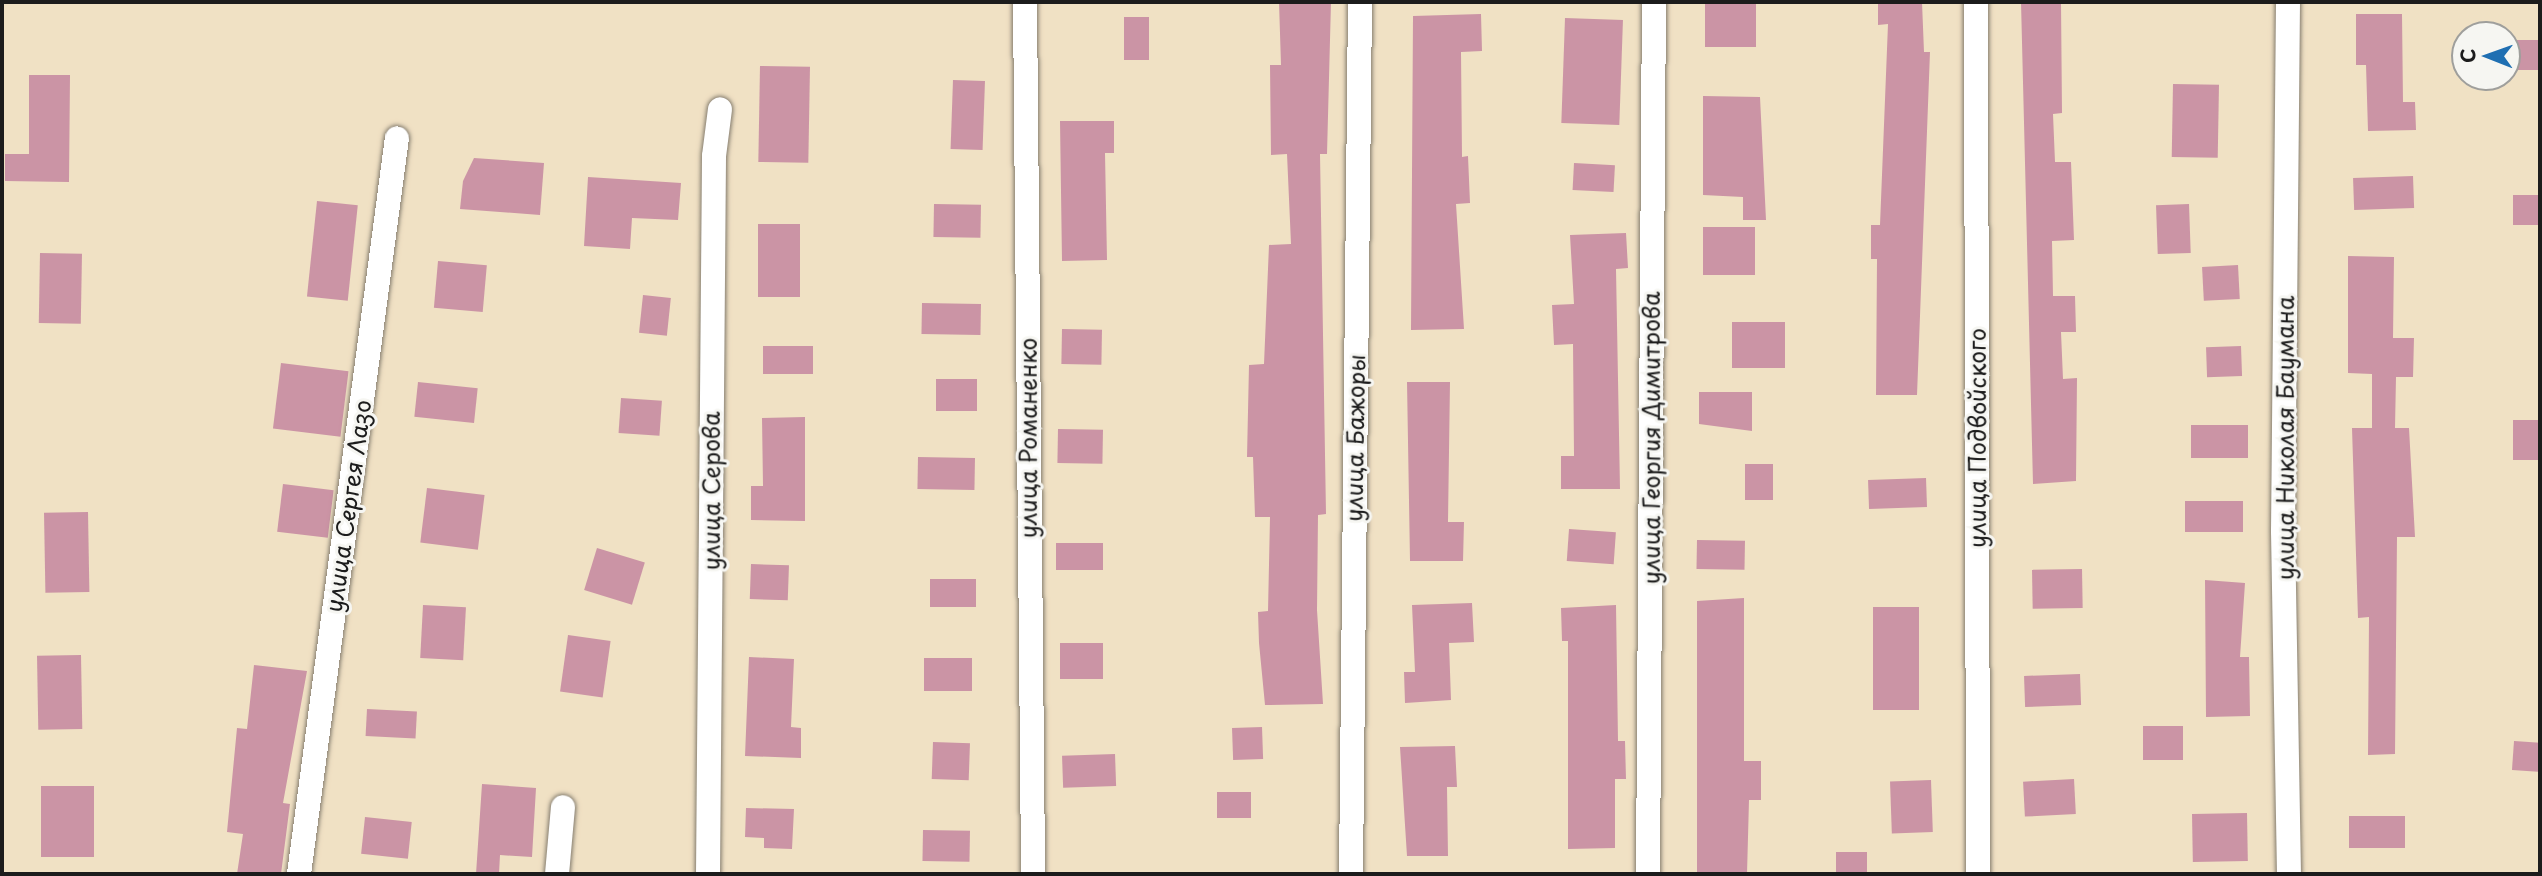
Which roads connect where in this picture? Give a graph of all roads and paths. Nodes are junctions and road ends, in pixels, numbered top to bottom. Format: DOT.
graph roads {
  1 [pos="1025,2"];
  2 [pos="1360,2"];
  3 [pos="1654,2"];
  4 [pos="1976,2"];
  5 [pos="2288,2"];
  6 [pos="720,109"];
  7 [pos="397,138"];
  8 [pos="564,807"];
  9 [pos="299,874"];
  10 [pos="557,874"];
  11 [pos="708,874"];
  12 [pos="1033,874"];
  13 [pos="1351,874"];
  14 [pos="1648,874"];
  15 [pos="1978,874"];
  16 [pos="2289,874"];
  1 -- 12 [label="street, улица Романенко"];
  2 -- 13 [label="street, улица Бажоры"];
  3 -- 14 [label="street, улица Георгия Димитрова"];
  4 -- 15 [label="street, улица Подвойского"];
  5 -- 16 [label="street, улица Николая Баумана"];
  6 -- 11 [label="street, улица Серова"];
  7 -- 9 [label="street, улица Сергея Лазо"];
  8 -- 10 [label="street"];
}
